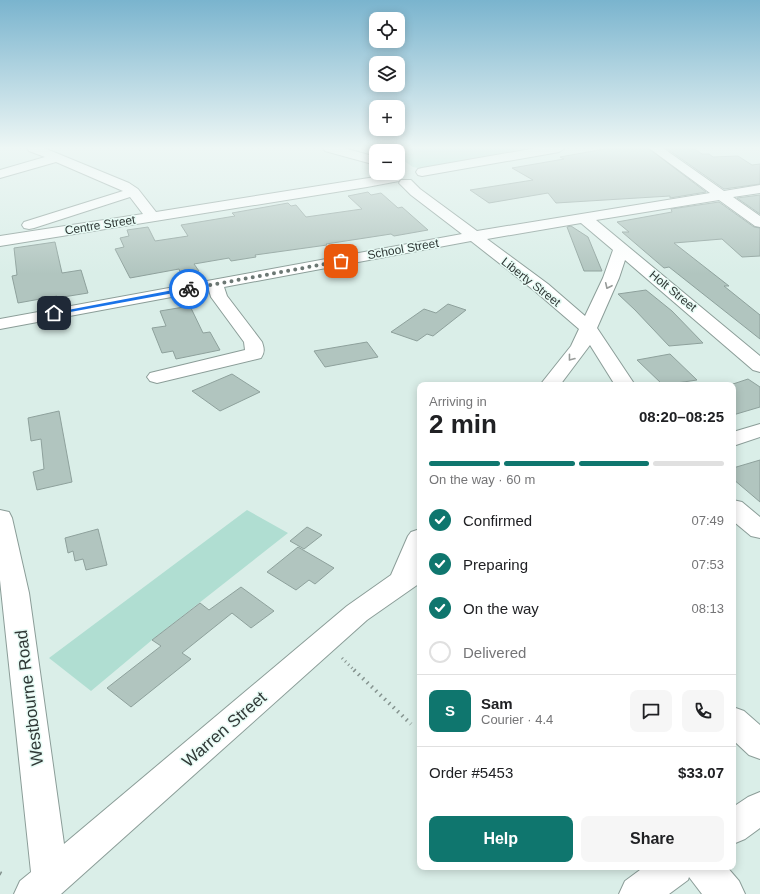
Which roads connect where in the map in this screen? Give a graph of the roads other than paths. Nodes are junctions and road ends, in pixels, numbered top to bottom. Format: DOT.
graph roads {
  1 [pos="130,190"];
  2 [pos="325,190"];
  3 [pos="423,190"];
  4 [pos="714,190"];
  5 [pos="755,190"];
  6 [pos="133,192"];
  7 [pos="721,195"];
  8 [pos="152,217"];
  9 [pos="584,218"];
  10 [pos="760,223"];
  11 [pos="0,233"];
  12 [pos="473,237"];
  13 [pos="0,241"];
  14 [pos="621,249"];
  15 [pos="215,284"];
  16 [pos="0,324"];
  17 [pos="589,329"];
  18 [pos="760,366"];
  19 [pos="157,377"];
  20 [pos="552,382"];
  21 [pos="623,382"];
  22 [pos="760,430"];
  23 [pos="736,438"];
  24 [pos="736,510"];
  25 [pos="0,518"];
  26 [pos="760,530"];
  27 [pos="417,542"];
  28 [pos="411,576"];
  29 [pos="736,723"];
  30 [pos="760,745"];
  31 [pos="760,808"];
  32 [pos="736,825"];
  33 [pos="671,870"];
  34 [pos="706,870"];
  35 [pos="41,887"];
  36 [pos="638,894"];
  37 [pos="726,894"];
  1 -- 6 [label="street"];
  2 -- 8 [label="street, Centre Street"];
  3 -- 12 [label="street, Liberty Street"];
  4 -- 7 [label="street"];
  5 -- 7 [label="street, School Street"];
  6 -- 8 [label="street"];
  6 -- 11 [label="street"];
  7 -- 9 [label="street, School Street"];
  7 -- 10 [label="street"];
  8 -- 13 [label="street, Centre Street"];
  9 -- 12 [label="street, School Street"];
  9 -- 14 [label="street, Holt Street"];
  12 -- 15 [label="street, School Street"];
  12 -- 17 [label="street, Liberty Street"];
  14 -- 17 [label="street, one-way"];
  14 -- 18 [label="street, Holt Street"];
  15 -- 16 [label="street, School Street"];
  15 -- 19 [label="street"];
  17 -- 20 [label="street, one-way"];
  17 -- 21 [label="street, Liberty Street"];
  22 -- 23 [label="street"];
  24 -- 26 [label="street"];
  25 -- 35 [label="street, Westbourne Road"];
  27 -- 28 [label="street"];
  28 -- 35 [label="street, Warren Street"];
  29 -- 30 [label="street"];
  31 -- 32 [label="street"];
  33 -- 36 [label="street"];
  34 -- 37 [label="street"];
}
